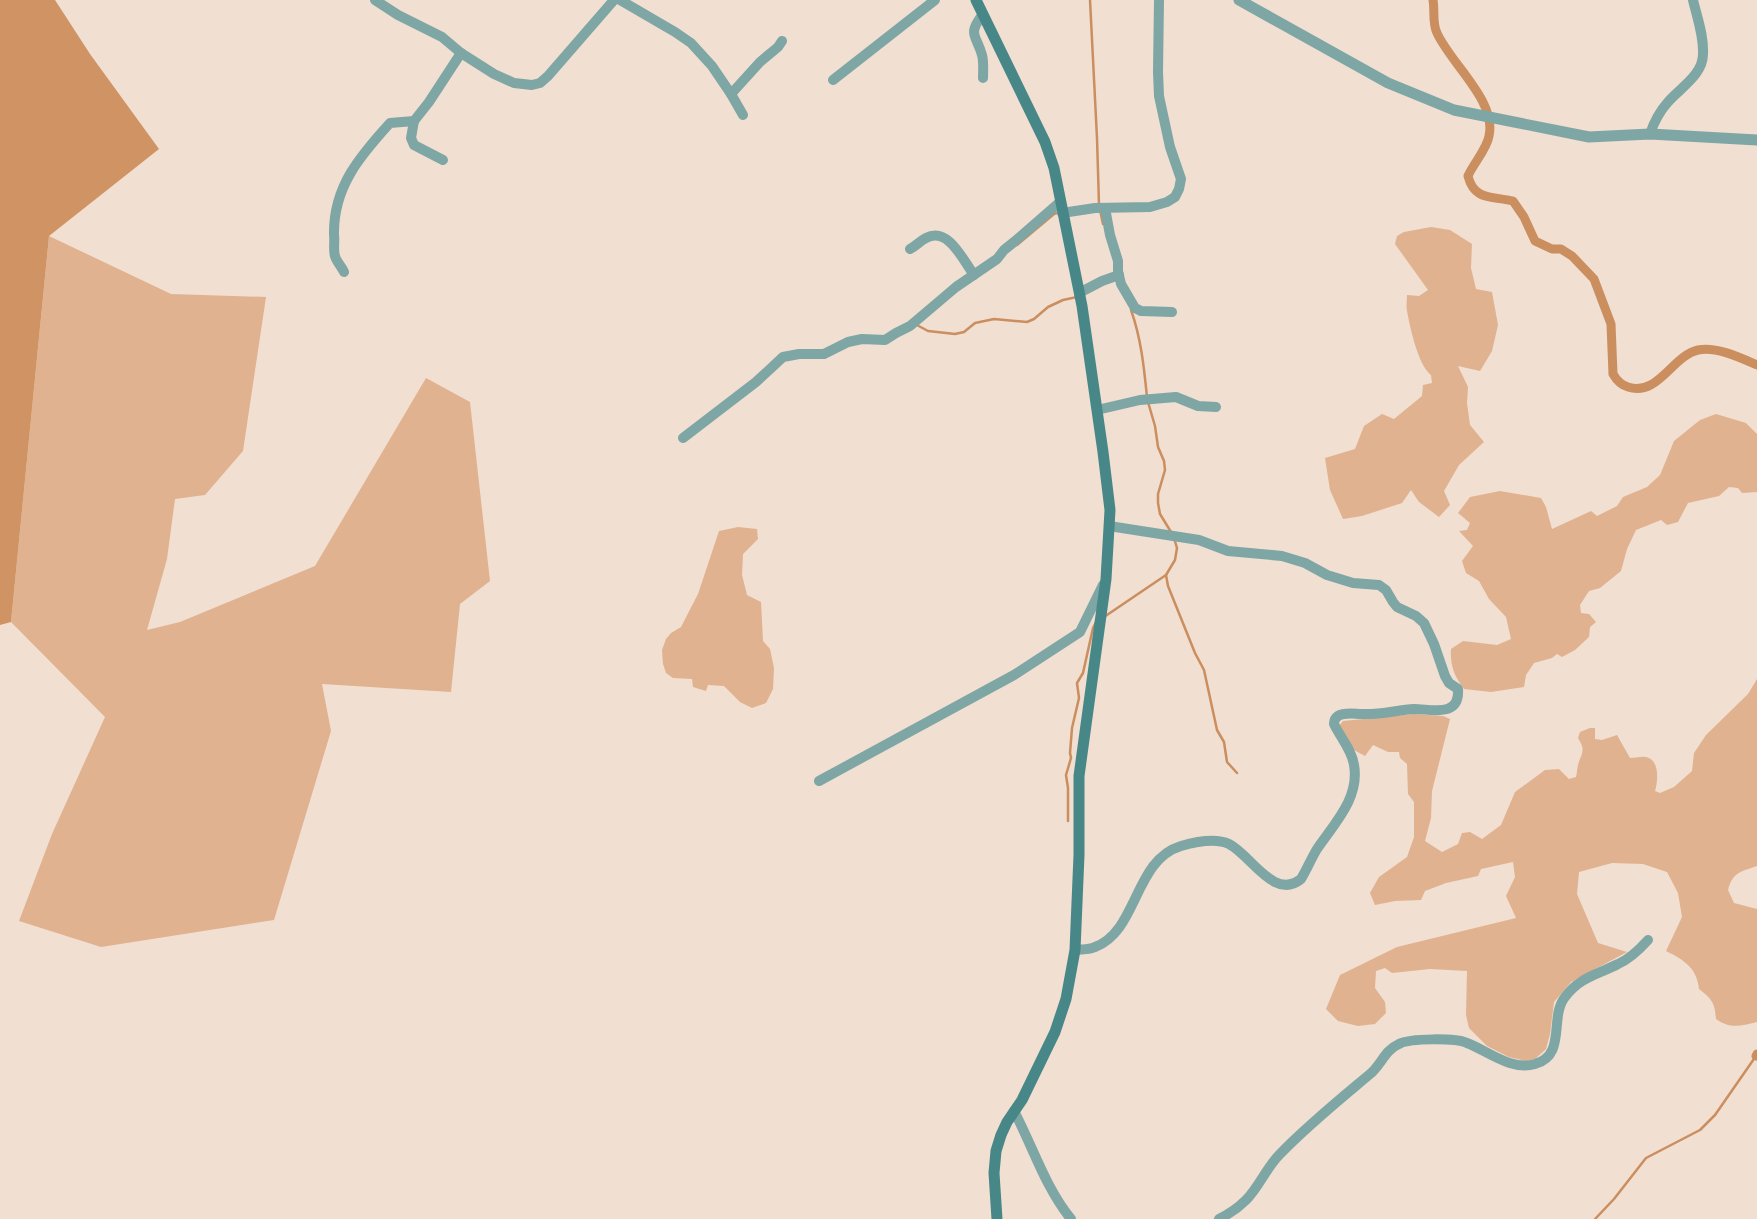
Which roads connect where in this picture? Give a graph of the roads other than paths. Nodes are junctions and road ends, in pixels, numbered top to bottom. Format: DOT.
graph roads {
  1 [pos="375,0"];
  2 [pos="614,0"];
  3 [pos="620,0"];
  4 [pos="935,0"];
  5 [pos="976,0"];
  6 [pos="1159,0"];
  7 [pos="1239,0"];
  8 [pos="1693,0"];
  9 [pos="983,14"];
  10 [pos="782,41"];
  11 [pos="461,53"];
  12 [pos="983,78"];
  13 [pos="834,80"];
  14 [pos="732,94"];
  15 [pos="743,115"];
  16 [pos="414,121"];
  17 [pos="1650,134"];
  18 [pos="1757,140"];
  19 [pos="443,160"];
  20 [pos="1105,208"];
  21 [pos="1061,210"];
  22 [pos="910,249"];
  23 [pos="344,272"];
  24 [pos="974,275"];
  25 [pos="1119,275"];
  26 [pos="1080,295"];
  27 [pos="1172,312"];
  28 [pos="1216,407"];
  29 [pos="1097,410"];
  30 [pos="683,438"];
  31 [pos="1109,526"];
  32 [pos="1106,579"];
  33 [pos="819,781"];
  34 [pos="1648,940"];
  35 [pos="1074,950"];
  36 [pos="1014,1111"];
  37 [pos="997,1219"];
  38 [pos="1071,1219"];
  39 [pos="1218,1219"];
  1 -- 11 [label="street"];
  2 -- 11 [label="street"];
  3 -- 14 [label="street"];
  4 -- 13 [label="street"];
  5 -- 9 [label="main road"];
  6 -- 20 [label="street"];
  7 -- 17 [label="street"];
  8 -- 17 [label="street"];
  9 -- 12 [label="street"];
  9 -- 21 [label="main road"];
  10 -- 14 [label="street"];
  11 -- 16 [label="street"];
  14 -- 15 [label="street"];
  16 -- 19 [label="street"];
  16 -- 23 [label="street"];
  17 -- 18 [label="street"];
  20 -- 21 [label="street"];
  20 -- 25 [label="street"];
  21 -- 24 [label="street"];
  21 -- 26 [label="main road"];
  22 -- 24 [label="street"];
  24 -- 30 [label="street"];
  25 -- 26 [label="street"];
  25 -- 27 [label="street"];
  26 -- 29 [label="main road"];
  28 -- 29 [label="street"];
  29 -- 31 [label="main road"];
  31 -- 32 [label="main road"];
  31 -- 35 [label="street"];
  32 -- 33 [label="street"];
  32 -- 35 [label="main road"];
  34 -- 39 [label="street"];
  35 -- 36 [label="main road"];
  36 -- 37 [label="main road"];
  36 -- 38 [label="street"];
}
